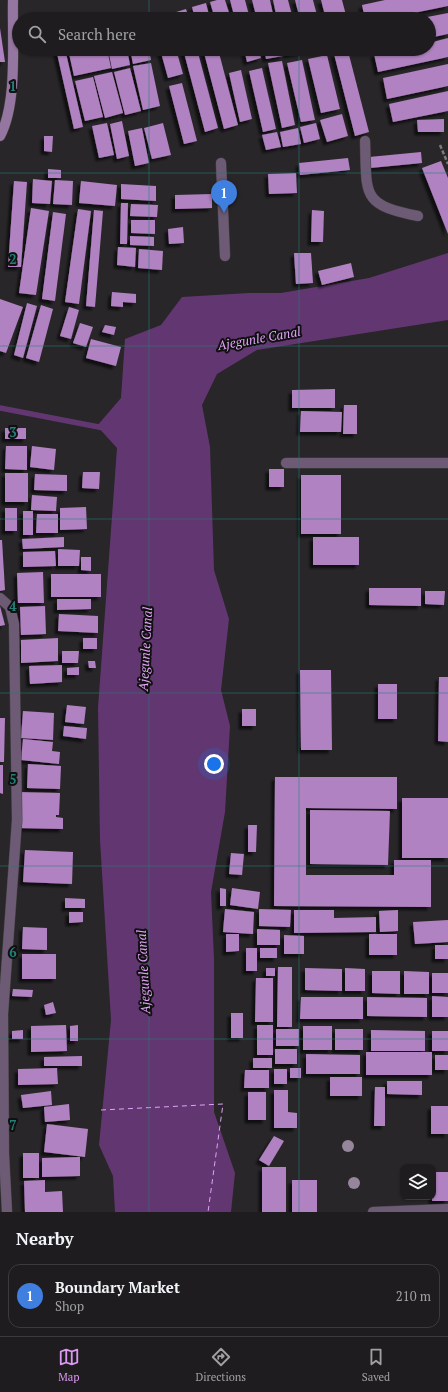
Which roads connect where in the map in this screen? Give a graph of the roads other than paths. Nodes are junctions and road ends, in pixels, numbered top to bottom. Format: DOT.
graph roads {
  1 [pos="13,0"];
  2 [pos="13,12"];
  3 [pos="12,56"];
  4 [pos="0,136"];
  5 [pos="365,141"];
  6 [pos="221,163"];
  7 [pos="418,216"];
  8 [pos="225,256"];
  9 [pos="286,463"];
  10 [pos="448,463"];
  11 [pos="0,598"];
  12 [pos="1,1014"];
  13 [pos="2,1154"];
  14 [pos="448,1208"];
  15 [pos="7,1212"];
  16 [pos="374,1212"];
  1 -- 2 [label="main road"];
  3 -- 4 [label="main road"];
  5 -- 7 [label="street"];
  6 -- 8 [label="street"];
  9 -- 10 [label="street"];
  11 -- 12 [label="street"];
  12 -- 13 [label="street"];
  13 -- 15 [label="street"];
  14 -- 16 [label="street"];
}
